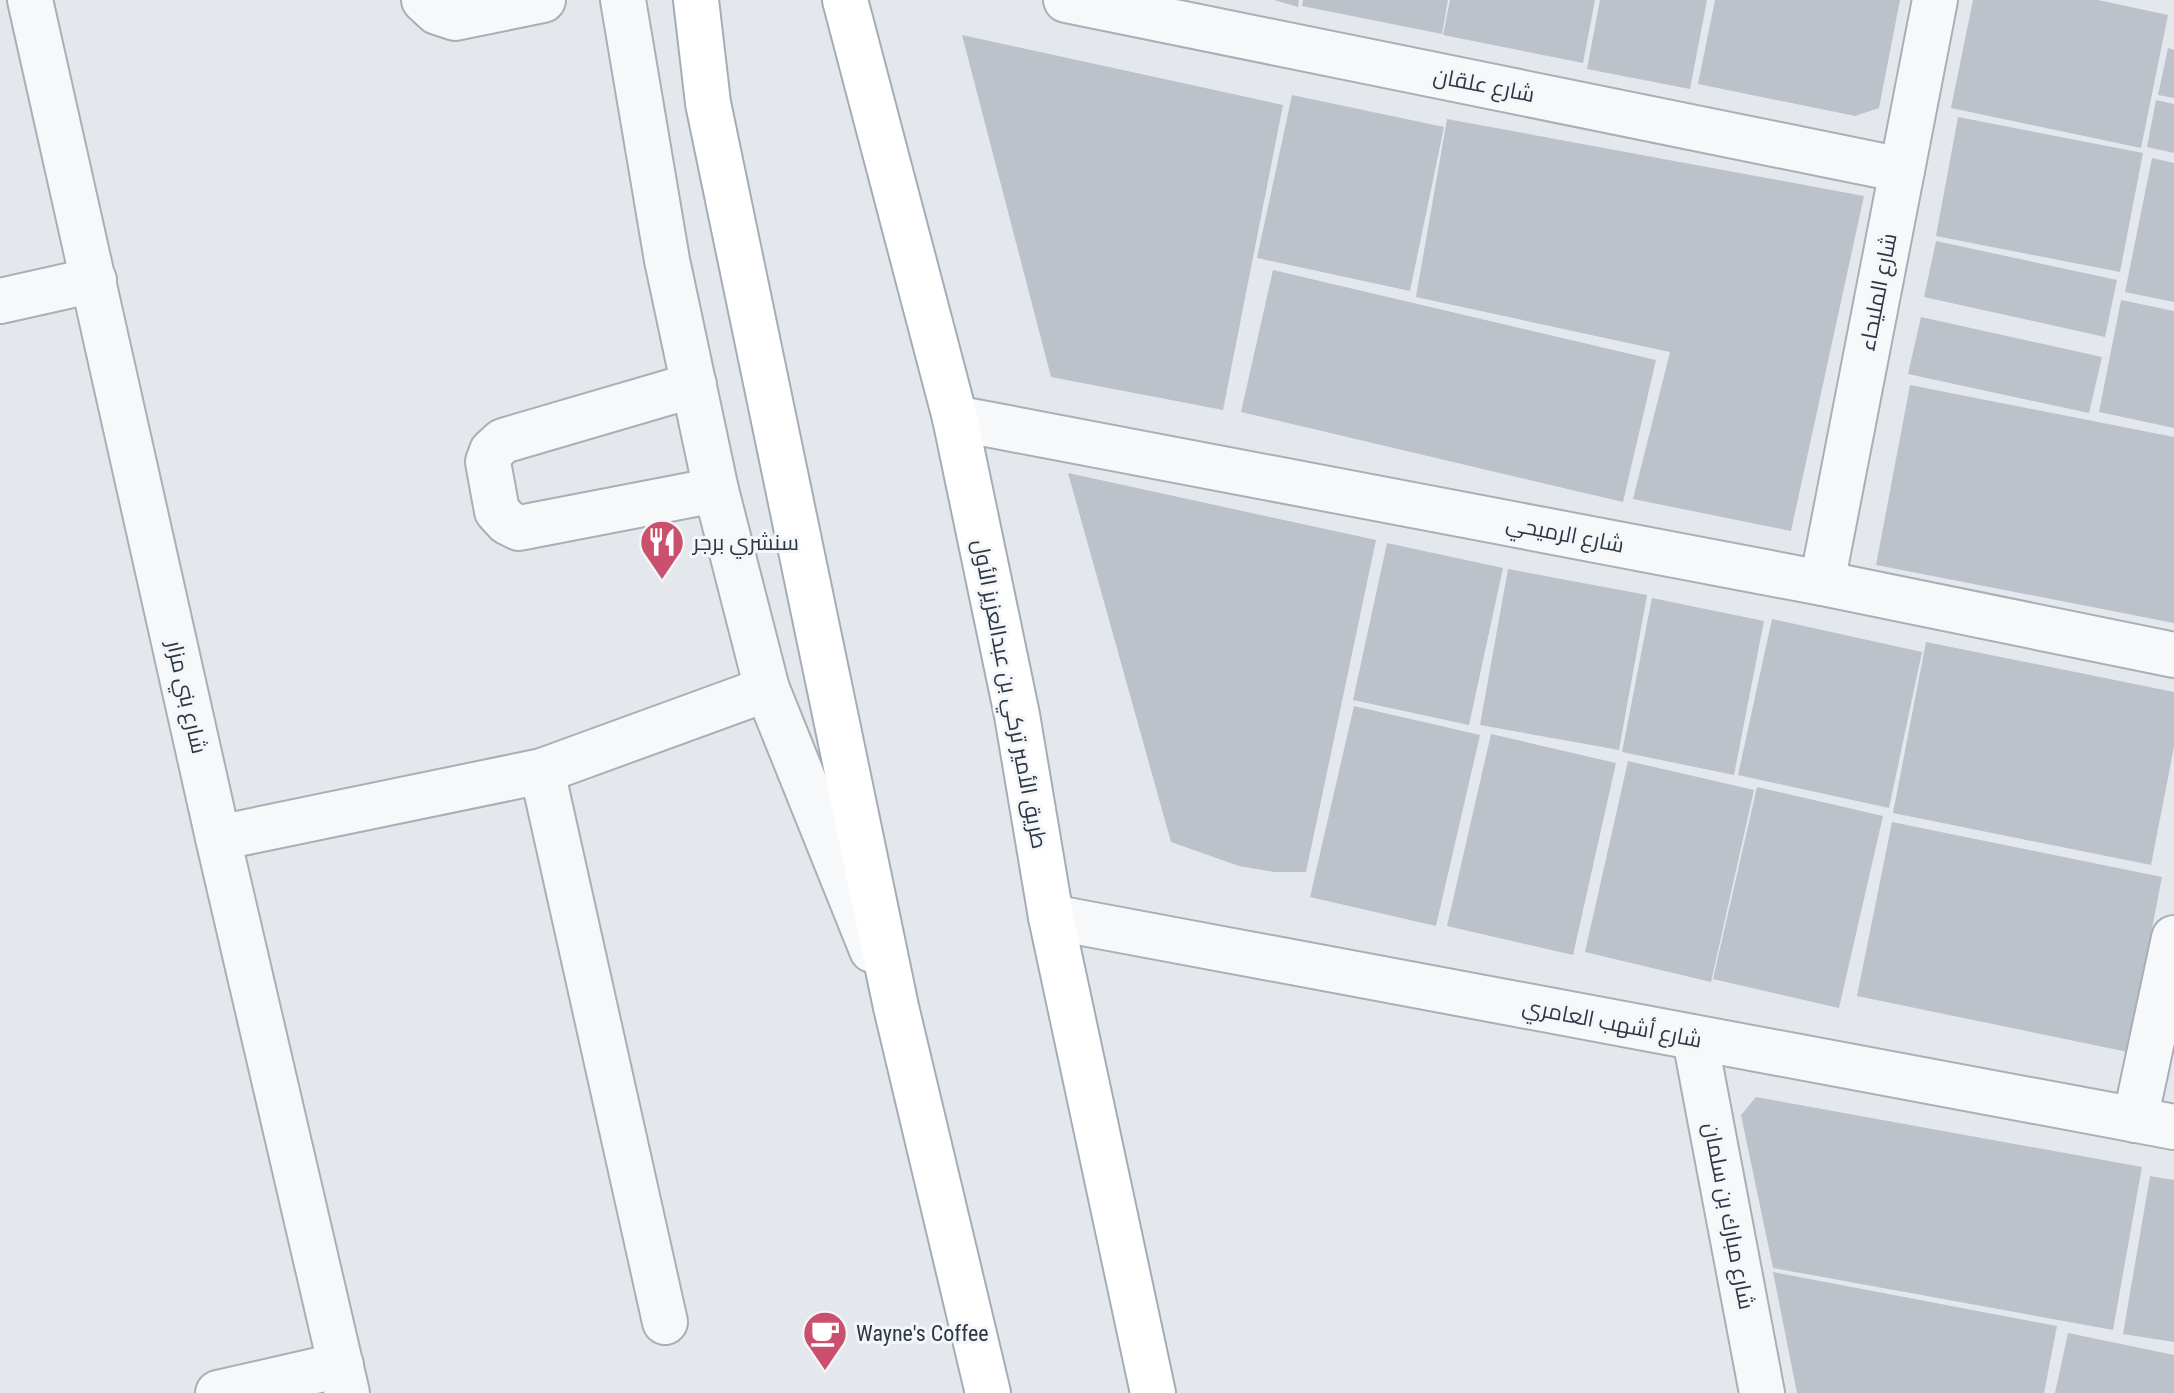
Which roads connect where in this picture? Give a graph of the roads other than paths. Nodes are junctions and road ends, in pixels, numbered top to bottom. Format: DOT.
graph roads {
  1 [pos="30,0"];
  2 [pos="424,0"];
  3 [pos="543,0"];
  4 [pos="623,0"];
  5 [pos="696,0"];
  6 [pos="845,0"];
  7 [pos="1066,0"];
  8 [pos="1935,0"];
  9 [pos="1902,170"];
  10 [pos="94,280"];
  11 [pos="0,301"];
  12 [pos="694,385"];
  13 [pos="955,418"];
  14 [pos="716,490"];
  15 [pos="1822,583"];
  16 [pos="2174,655"];
  17 [pos="767,689"];
  18 [pos="542,771"];
  19 [pos="218,838"];
  20 [pos="1051,917"];
  21 [pos="2174,938"];
  22 [pos="896,1007"];
  23 [pos="1695,1039"];
  24 [pos="2154,1124"];
  25 [pos="665,1322"];
  26 [pos="1138,1327"];
  27 [pos="978,1351"];
  28 [pos="344,1379"];
  29 [pos="218,1393"];
  30 [pos="988,1393"];
  31 [pos="1020,1393"];
  32 [pos="1118,1393"];
  33 [pos="1153,1393"];
  34 [pos="1762,1393"];
  1 -- 10 [label="street, شارع بني مزار"];
  2 -- 3 [label="street"];
  4 -- 12 [label="street"];
  5 -- 22 [label="main road"];
  6 -- 13 [label="main road, طريق الأمير تركي بن عبدالعزيز الأول"];
  7 -- 9 [label="street, شارع علقان"];
  8 -- 9 [label="street, شارع المليحاء"];
  9 -- 15 [label="street, شارع المليحاء"];
  10 -- 11 [label="street"];
  10 -- 19 [label="street, شارع بني مزار"];
  12 -- 14 [label="street"];
  12 -- 14 [label="street"];
  13 -- 15 [label="street, شارع الرميحي"];
  13 -- 20 [label="main road, طريق الأمير تركي بن عبدالعزيز الأول"];
  14 -- 17 [label="street"];
  15 -- 16 [label="street, شارع الرميحي"];
  17 -- 18 [label="street"];
  17 -- 22 [label="street"];
  18 -- 19 [label="street"];
  18 -- 25 [label="street"];
  19 -- 28 [label="street, شارع بني مزار"];
  20 -- 23 [label="street, شارع أشهب العامري"];
  20 -- 26 [label="main road, طريق الأمير تركي بن عبدالعزيز الأول"];
  21 -- 24 [label="street"];
  22 -- 27 [label="main road"];
  23 -- 24 [label="street, شارع أشهب العامري"];
  23 -- 34 [label="street, شارع مبارك بن سلمان"];
  26 -- 32 [label="main road"];
  26 -- 33 [label="main road, طريق الأمير تركي بن عبدالعزيز الأول"];
  27 -- 30 [label="main road"];
  27 -- 31 [label="main road"];
  28 -- 29 [label="street"];
}
